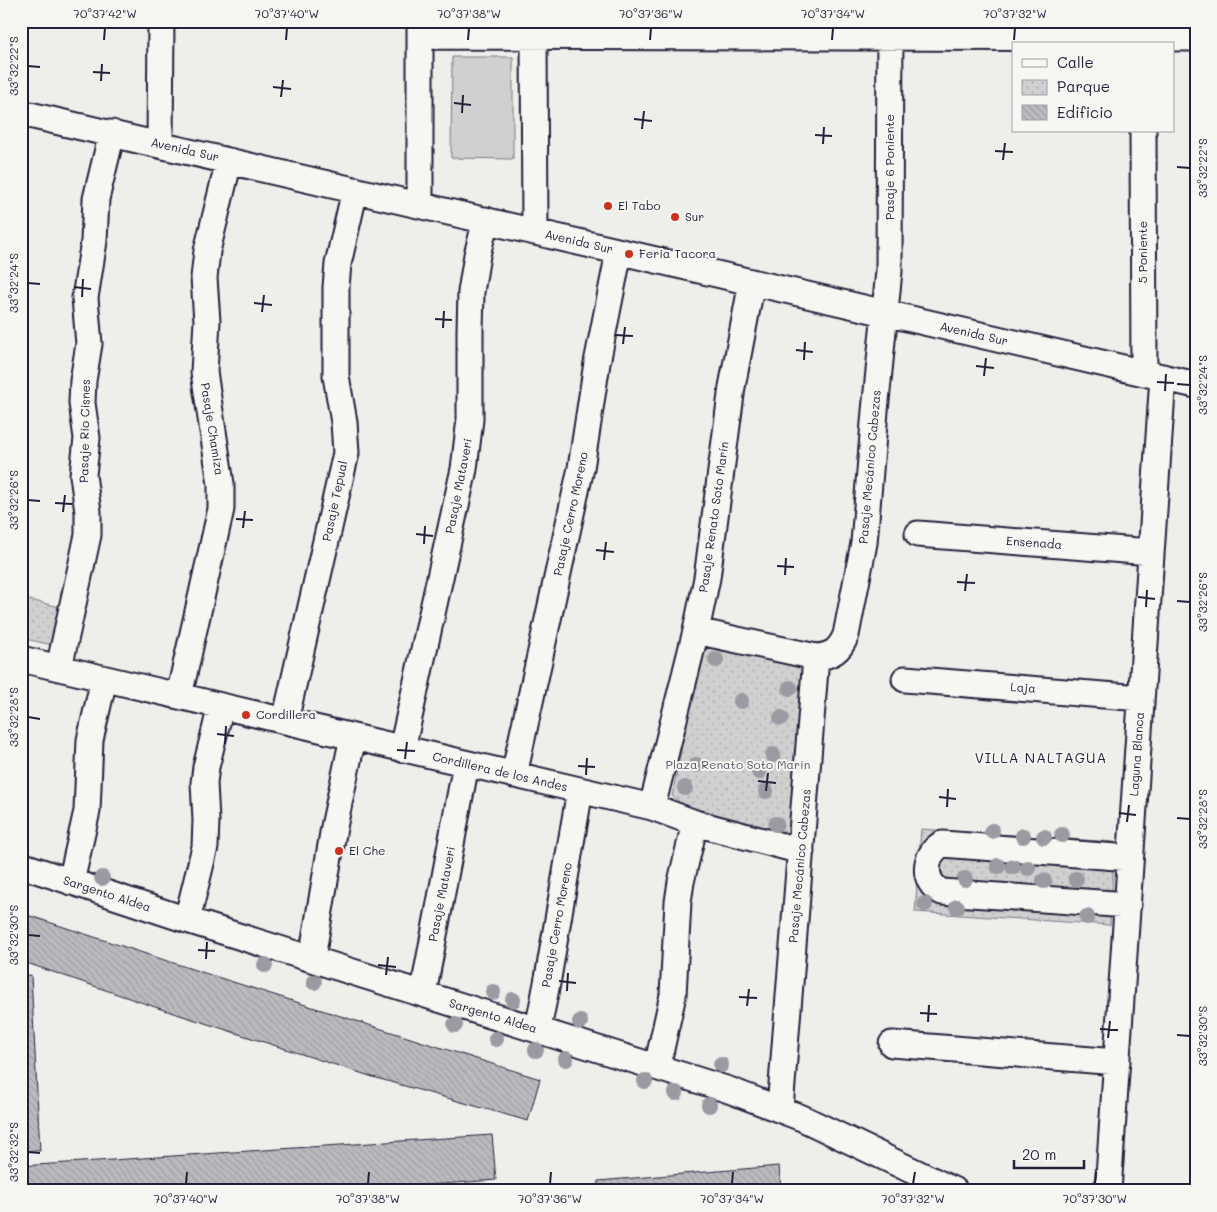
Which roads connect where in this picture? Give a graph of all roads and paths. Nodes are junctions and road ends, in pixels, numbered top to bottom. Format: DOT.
graph roads {
  1 [pos="161,21"];
  2 [pos="420,29"];
  3 [pos="682,29"];
  4 [pos="890,29"];
  5 [pos="1143,34"];
  6 [pos="534,37"];
  7 [pos="1196,38"];
  8 [pos="21,113"];
  9 [pos="1143,132"];
  10 [pos="112,133"];
  11 [pos="160,145"];
  12 [pos="229,161"];
  13 [pos="355,190"];
  14 [pos="420,205"];
  15 [pos="486,220"];
  16 [pos="535,232"];
  17 [pos="620,252"];
  18 [pos="752,282"];
  19 [pos="886,313"];
  20 [pos="1153,375"];
  21 [pos="1196,385"];
  22 [pos="918,534"];
  23 [pos="1151,552"];
  24 [pos="696,631"];
  25 [pos="816,658"];
  26 [pos="21,659"];
  27 [pos="59,668"];
  28 [pos="104,679"];
  29 [pos="905,679"];
  30 [pos="179,696"];
  31 [pos="1141,698"];
  32 [pos="221,706"];
  33 [pos="285,721"];
  34 [pos="353,737"];
  35 [pos="402,749"];
  36 [pos="466,764"];
  37 [pos="514,775"];
  38 [pos="580,790"];
  39 [pos="652,807"];
  40 [pos="694,823"];
  41 [pos="801,851"];
  42 [pos="1130,858"];
  43 [pos="21,865"];
  44 [pos="71,882"];
  45 [pos="1128,905"];
  46 [pos="187,920"];
  47 [pos="312,958"];
  48 [pos="423,994"];
  49 [pos="538,1030"];
  50 [pos="892,1044"];
  51 [pos="1118,1062"];
  52 [pos="658,1067"];
  53 [pos="780,1109"];
  54 [pos="955,1191"];
  55 [pos="1108,1191"];
  1 -- 11 [label="street"];
  2 -- 6 [label="street"];
  2 -- 14 [label="street"];
  3 -- 4 [label="street"];
  3 -- 6 [label="street"];
  4 -- 5 [label="street"];
  4 -- 19 [label="street, Pasaje 6 Poniente"];
  5 -- 7 [label="street"];
  6 -- 16 [label="street"];
  8 -- 10 [label="street, Avenida Sur"];
  9 -- 20 [label="street, 5 Poniente"];
  10 -- 11 [label="street, Avenida Sur"];
  10 -- 27 [label="street, Pasaje Río Cisnes"];
  11 -- 12 [label="street, Avenida Sur"];
  12 -- 13 [label="street, Avenida Sur"];
  12 -- 30 [label="street, Pasaje Chamiza"];
  13 -- 14 [label="street, Avenida Sur"];
  13 -- 33 [label="street, Pasaje Tepual"];
  14 -- 15 [label="street, Avenida Sur"];
  15 -- 16 [label="street, Avenida Sur"];
  15 -- 35 [label="street, Pasaje Mataveri"];
  16 -- 17 [label="street, Avenida Sur"];
  17 -- 18 [label="street, Avenida Sur"];
  17 -- 37 [label="street, Pasaje Cerro Moreno"];
  18 -- 19 [label="street, Avenida Sur"];
  18 -- 24 [label="street, Pasaje Renato Soto Marín"];
  19 -- 20 [label="street, Avenida Sur"];
  19 -- 25 [label="street, Pasaje Mecánico Cabezas"];
  20 -- 21 [label="street, Avenida Sur"];
  20 -- 23 [label="street, Laguna Blanca"];
  22 -- 23 [label="street, Ensenada"];
  23 -- 31 [label="street, Laguna Blanca"];
  24 -- 25 [label="street"];
  24 -- 39 [label="street, Pasaje Renato Soto Marín"];
  25 -- 41 [label="street, Pasaje Mecánico Cabezas"];
  26 -- 27 [label="street, Cordillera de los Andes"];
  27 -- 28 [label="street, Cordillera de los Andes"];
  28 -- 30 [label="street, Cordillera de los Andes"];
  28 -- 44 [label="street"];
  29 -- 31 [label="street, Laja"];
  30 -- 32 [label="street, Cordillera de los Andes"];
  31 -- 42 [label="street, Laguna Blanca"];
  32 -- 33 [label="street, Cordillera de los Andes"];
  32 -- 46 [label="street"];
  33 -- 34 [label="street, Cordillera de los Andes"];
  34 -- 35 [label="street, Cordillera de los Andes"];
  34 -- 47 [label="street"];
  35 -- 36 [label="street, Cordillera de los Andes"];
  36 -- 37 [label="street, Cordillera de los Andes"];
  36 -- 48 [label="street, Pasaje Mataveri"];
  37 -- 38 [label="street, Cordillera de los Andes"];
  38 -- 39 [label="street, Cordillera de los Andes"];
  38 -- 49 [label="street, Pasaje Cerro Moreno"];
  39 -- 40 [label="street, Cordillera de los Andes"];
  40 -- 41 [label="street, Cordillera de los Andes"];
  40 -- 52 [label="street"];
  41 -- 53 [label="street, Pasaje Mecánico Cabezas"];
  42 -- 45 [label="street, Laguna Blanca"];
  42 -- 45 [label="street"];
  43 -- 44 [label="street, Sargento Aldea"];
  44 -- 46 [label="street, Sargento Aldea"];
  45 -- 51 [label="street, Laguna Blanca"];
  46 -- 47 [label="street, Sargento Aldea"];
  47 -- 48 [label="street, Sargento Aldea"];
  48 -- 49 [label="street, Sargento Aldea"];
  49 -- 52 [label="street, Sargento Aldea"];
  50 -- 51 [label="street"];
  51 -- 55 [label="street, Laguna Blanca"];
  52 -- 53 [label="street, Sargento Aldea"];
  53 -- 54 [label="street, Sargento Aldea"];
}
